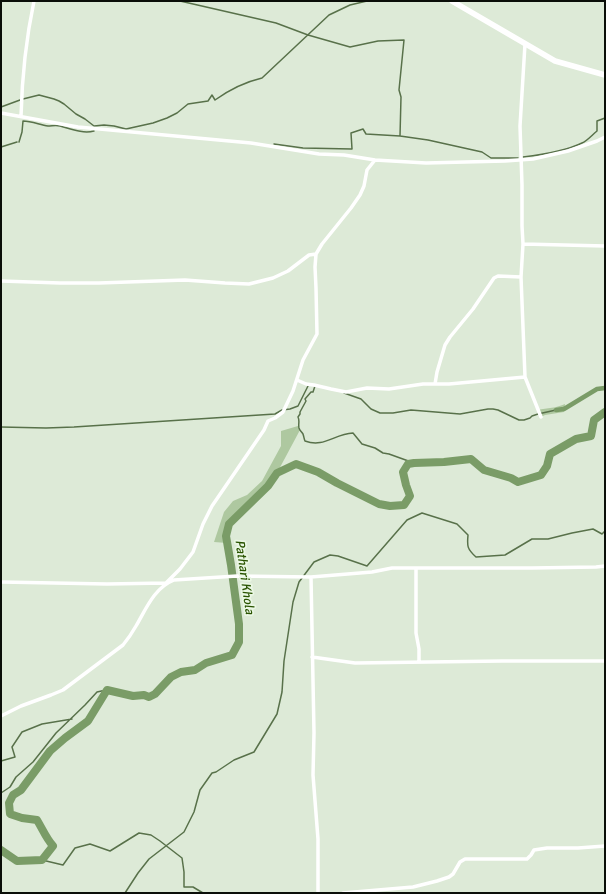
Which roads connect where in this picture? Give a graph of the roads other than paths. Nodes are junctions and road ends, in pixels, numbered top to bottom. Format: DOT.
graph roads {
  1 [pos="34,1"];
  2 [pos="452,1"];
  3 [pos="525,44"];
  4 [pos="605,75"];
  5 [pos="1,113"];
  6 [pos="21,116"];
  7 [pos="605,137"];
  8 [pos="375,160"];
  9 [pos="521,160"];
  10 [pos="523,244"];
  11 [pos="605,246"];
  12 [pos="316,254"];
  13 [pos="521,277"];
  14 [pos="1,281"];
  15 [pos="525,376"];
  16 [pos="297,380"];
  17 [pos="435,384"];
  18 [pos="541,417"];
  19 [pos="605,566"];
  20 [pos="416,568"];
  21 [pos="311,577"];
  22 [pos="1,582"];
  23 [pos="166,583"];
  24 [pos="312,657"];
  25 [pos="605,661"];
  26 [pos="419,662"];
  27 [pos="1,716"];
  28 [pos="605,846"];
  29 [pos="318,893"];
  30 [pos="343,893"];
  1 -- 6 [label="street"];
  2 -- 3 [label="street"];
  3 -- 4 [label="street"];
  3 -- 9 [label="street"];
  5 -- 6 [label="street"];
  6 -- 8 [label="street"];
  7 -- 9 [label="street"];
  8 -- 9 [label="street"];
  8 -- 12 [label="street"];
  9 -- 10 [label="street"];
  10 -- 11 [label="street"];
  10 -- 13 [label="street"];
  12 -- 14 [label="street"];
  12 -- 16 [label="street"];
  13 -- 15 [label="street"];
  13 -- 17 [label="street"];
  15 -- 17 [label="street"];
  15 -- 18 [label="street"];
  16 -- 17 [label="street"];
  16 -- 23 [label="street"];
  19 -- 20 [label="street"];
  20 -- 21 [label="street"];
  20 -- 26 [label="street"];
  21 -- 23 [label="street"];
  21 -- 24 [label="street"];
  22 -- 23 [label="street"];
  23 -- 27 [label="street"];
  24 -- 26 [label="street"];
  24 -- 29 [label="street"];
  25 -- 26 [label="street"];
  28 -- 30 [label="street"];
}
